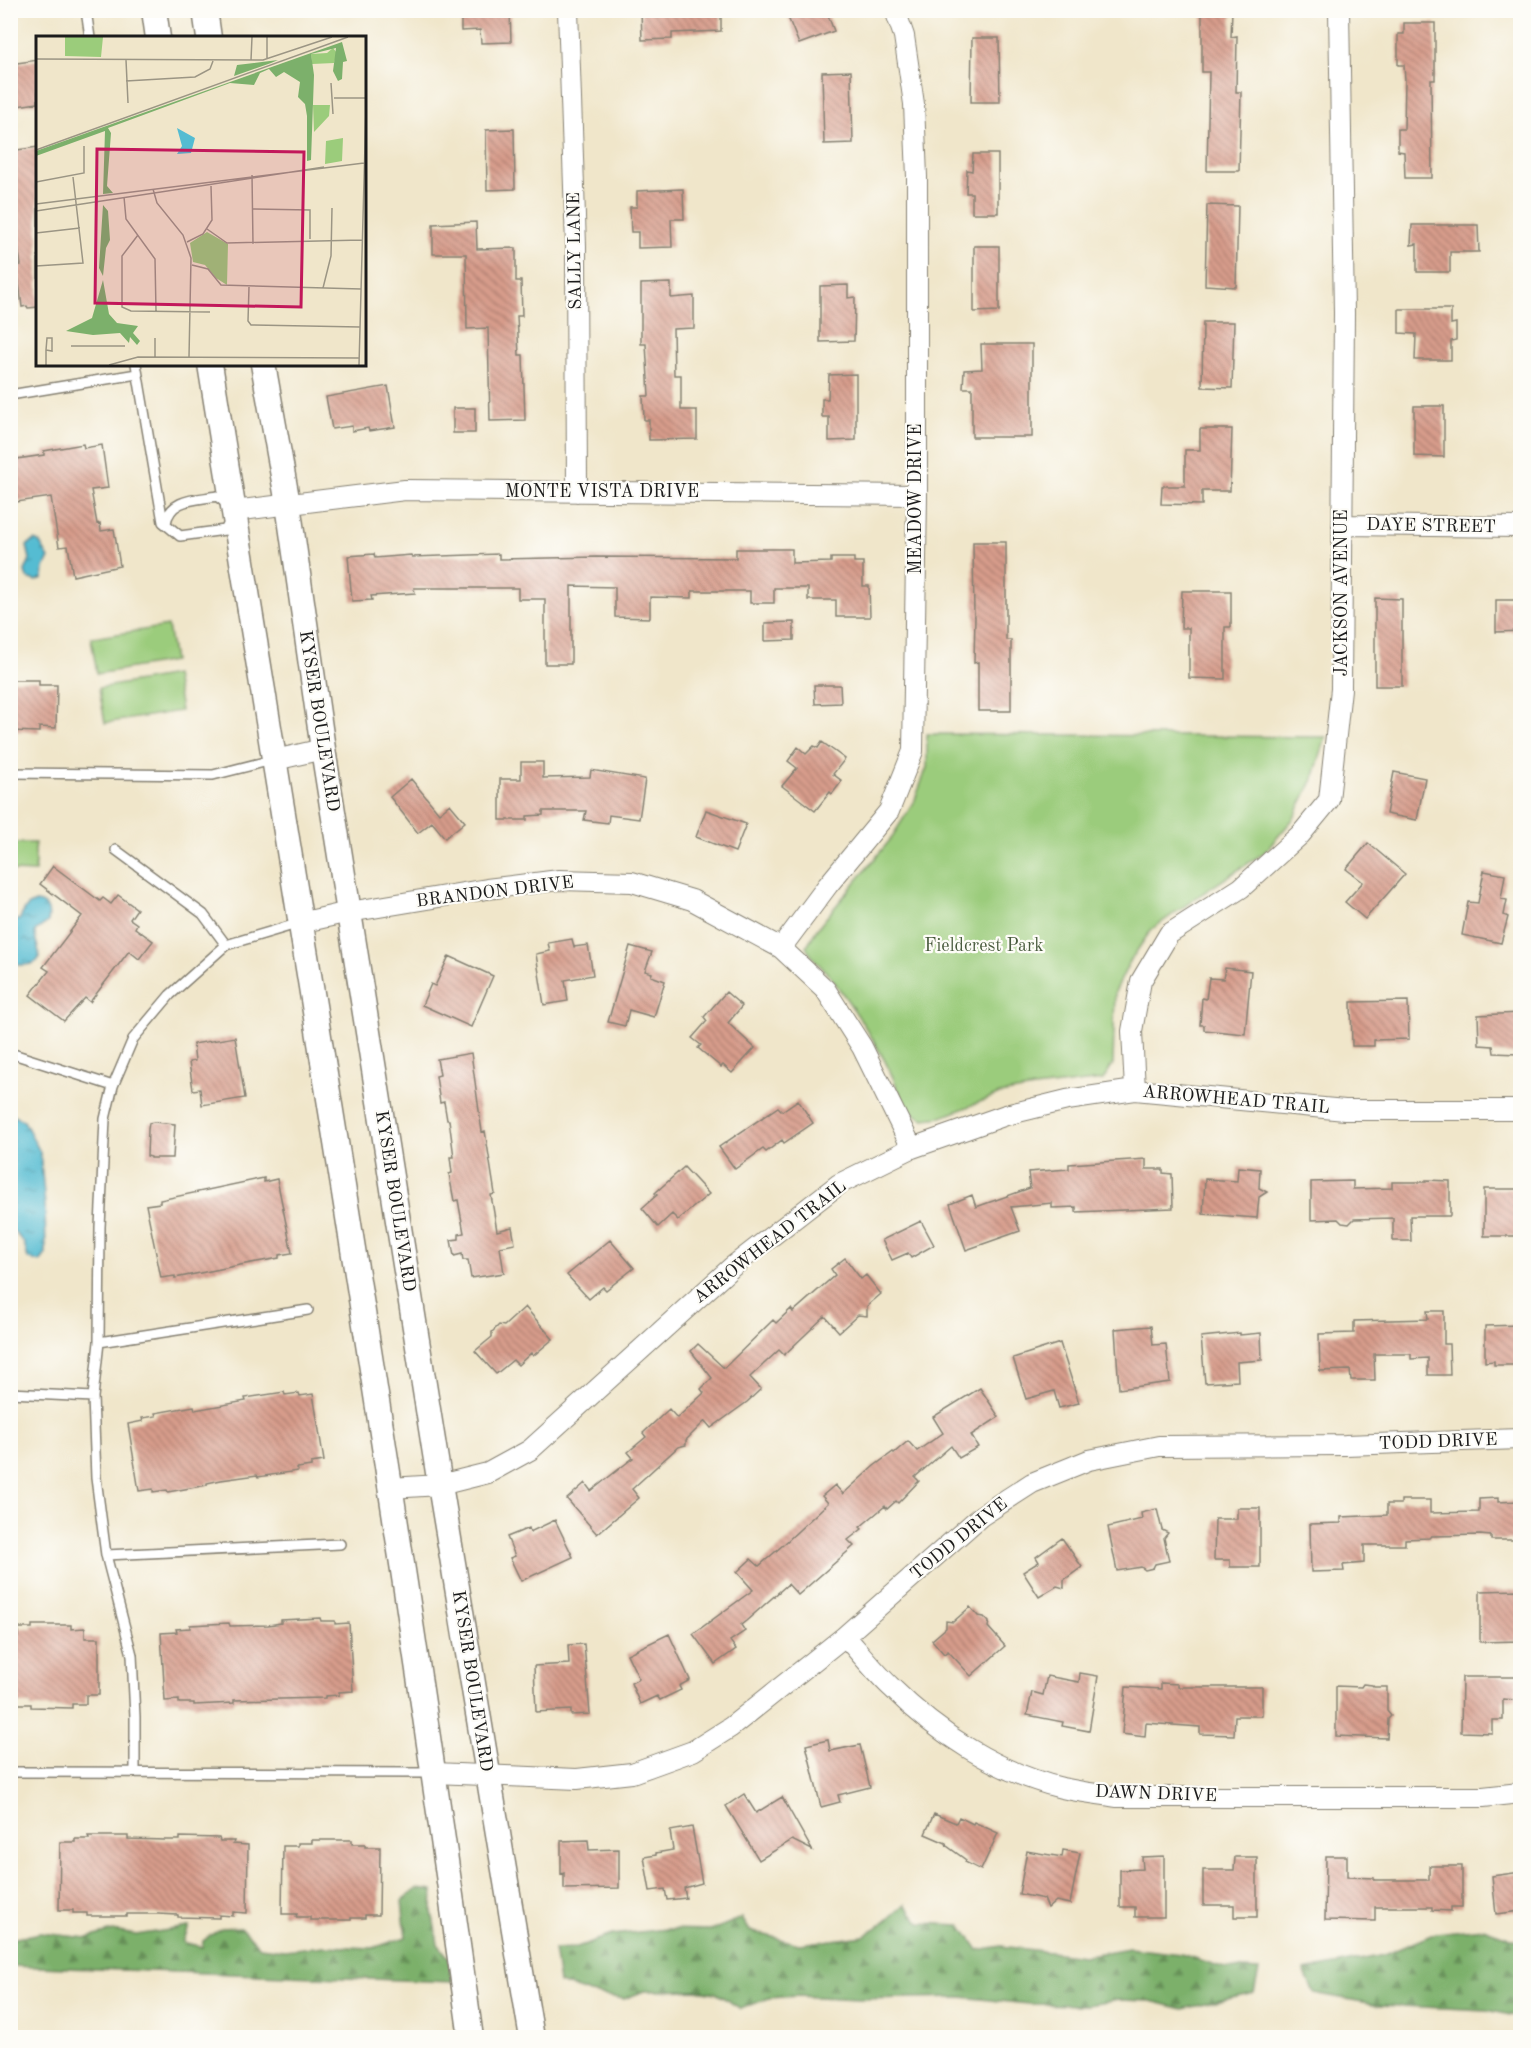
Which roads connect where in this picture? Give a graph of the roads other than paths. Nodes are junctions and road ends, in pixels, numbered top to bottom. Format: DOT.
graph roads {
  1 [pos="87,10"];
  2 [pos="154,10"];
  3 [pos="205,10"];
  4 [pos="568,10"];
  5 [pos="895,10"];
  6 [pos="1339,10"];
  7 [pos="90,36"];
  8 [pos="158,36"];
  9 [pos="209,36"];
  10 [pos="210,366"];
  11 [pos="263,366"];
  12 [pos="136,369"];
  13 [pos="10,395"];
  14 [pos="577,492"];
  15 [pos="917,495"];
  16 [pos="288,504"];
  17 [pos="234,511"];
  18 [pos="166,523"];
  19 [pos="1342,525"];
  20 [pos="1521,527"];
  21 [pos="323,749"];
  22 [pos="275,760"];
  23 [pos="10,773"];
  24 [pos="116,850"];
  25 [pos="350,912"];
  26 [pos="300,923"];
  27 [pos="226,945"];
  28 [pos="782,948"];
  29 [pos="10,1053"];
  30 [pos="113,1086"];
  31 [pos="1136,1090"];
  32 [pos="1521,1110"];
  33 [pos="912,1148"];
  34 [pos="308,1310"];
  35 [pos="99,1342"];
  36 [pos="10,1393"];
  37 [pos="93,1397"];
  38 [pos="1521,1439"];
  39 [pos="440,1485"];
  40 [pos="390,1488"];
  41 [pos="340,1544"];
  42 [pos="106,1555"];
  43 [pos="845,1636"];
  44 [pos="10,1772"];
  45 [pos="135,1773"];
  46 [pos="435,1773"];
  47 [pos="487,1776"];
  48 [pos="1521,1793"];
  49 [pos="471,2037"];
  50 [pos="532,2037"];
  1 -- 7 [label="lane"];
  2 -- 8 [label="street"];
  3 -- 9 [label="street"];
  4 -- 14 [label="street, SALLY LANE"];
  5 -- 15 [label="street, MEADOW DRIVE"];
  6 -- 19 [label="street, JACKSON AVENUE"];
  10 -- 17 [label="street"];
  11 -- 16 [label="street, KYSER BOULEVARD"];
  12 -- 13 [label="lane"];
  12 -- 18 [label="lane"];
  14 -- 15 [label="street, MONTE VISTA DRIVE"];
  14 -- 16 [label="street, MONTE VISTA DRIVE"];
  15 -- 28 [label="street, MEADOW DRIVE"];
  16 -- 17 [label="street, MONTE VISTA DRIVE"];
  16 -- 21 [label="street, KYSER BOULEVARD"];
  17 -- 18 [label="lane"];
  17 -- 18 [label="lane"];
  17 -- 22 [label="street"];
  19 -- 20 [label="street, DAYE STREET"];
  19 -- 31 [label="street, JACKSON AVENUE"];
  21 -- 22 [label="street"];
  21 -- 25 [label="street, KYSER BOULEVARD"];
  22 -- 23 [label="lane"];
  22 -- 26 [label="street"];
  24 -- 27 [label="lane"];
  25 -- 26 [label="street, BRANDON DRIVE"];
  25 -- 28 [label="street, BRANDON DRIVE"];
  25 -- 39 [label="street, KYSER BOULEVARD"];
  26 -- 27 [label="lane"];
  26 -- 40 [label="street"];
  27 -- 30 [label="lane"];
  28 -- 33 [label="street, BRANDON DRIVE"];
  29 -- 30 [label="lane"];
  30 -- 35 [label="lane"];
  31 -- 32 [label="street, ARROWHEAD TRAIL"];
  31 -- 33 [label="street, ARROWHEAD TRAIL"];
  33 -- 39 [label="street, ARROWHEAD TRAIL"];
  34 -- 35 [label="lane"];
  35 -- 37 [label="lane"];
  36 -- 37 [label="lane"];
  37 -- 42 [label="lane"];
  38 -- 43 [label="street, TODD DRIVE"];
  39 -- 40 [label="street, ARROWHEAD TRAIL"];
  39 -- 47 [label="street, KYSER BOULEVARD"];
  40 -- 46 [label="street"];
  41 -- 42 [label="lane"];
  42 -- 45 [label="lane"];
  43 -- 47 [label="street, TODD DRIVE"];
  43 -- 48 [label="street, DAWN DRIVE"];
  44 -- 45 [label="lane"];
  45 -- 46 [label="lane"];
  46 -- 47 [label="street, TODD DRIVE"];
  46 -- 49 [label="street"];
  47 -- 50 [label="street, KYSER BOULEVARD"];
}
